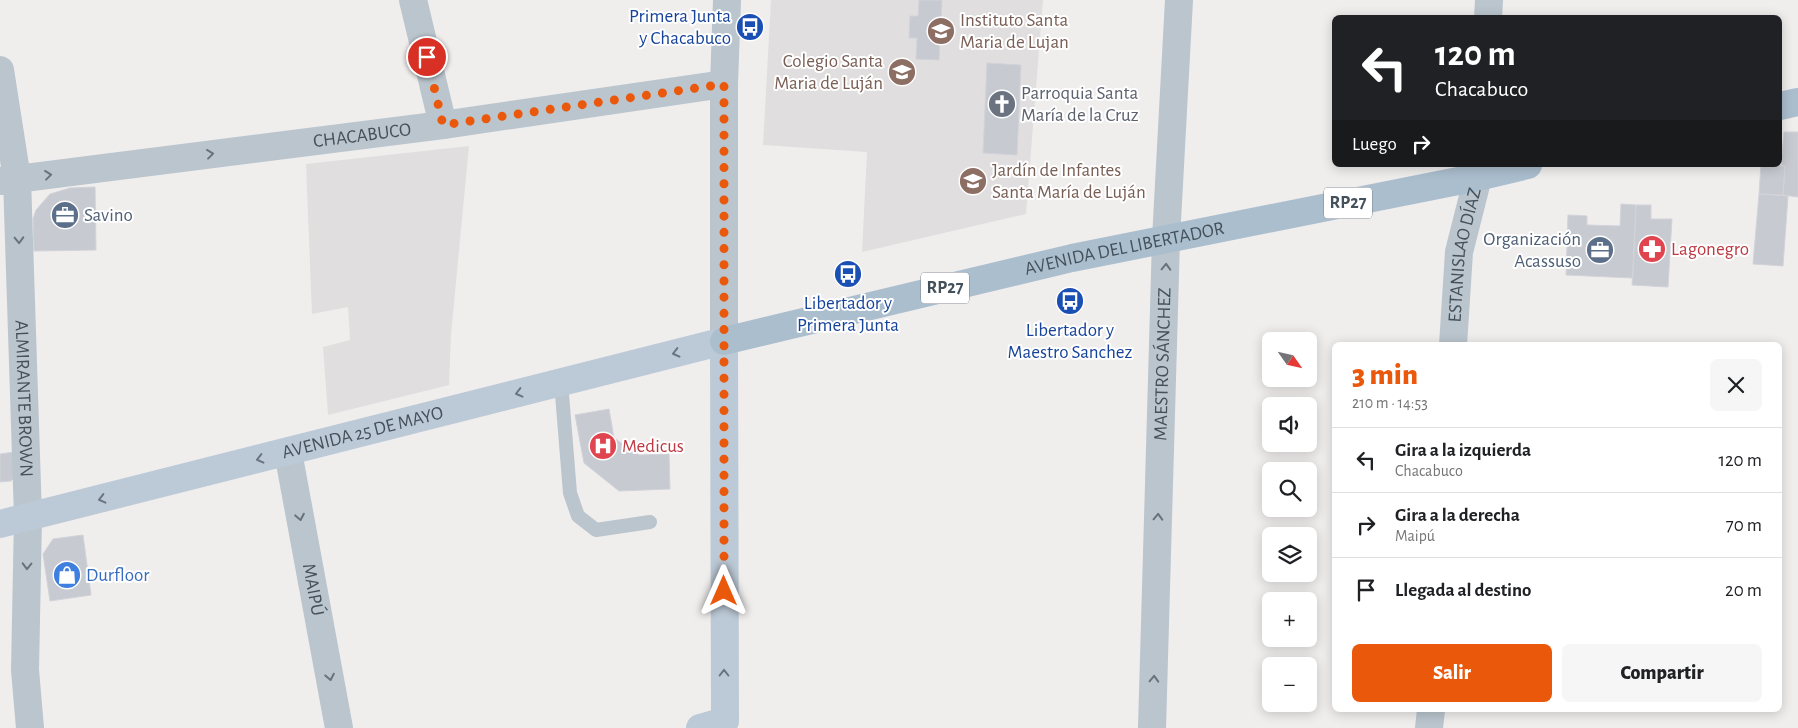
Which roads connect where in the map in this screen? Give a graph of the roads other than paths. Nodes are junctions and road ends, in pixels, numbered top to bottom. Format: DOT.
graph roads {
  1 [pos="413,0"];
  2 [pos="727,0"];
  3 [pos="1179,0"];
  4 [pos="1489,0"];
  5 [pos="1488,15"];
  6 [pos="0,70"];
  7 [pos="724,84"];
  8 [pos="1798,102"];
  9 [pos="1782,106"];
  10 [pos="443,125"];
  11 [pos="1512,167"];
  12 [pos="1479,171"];
  13 [pos="8,180"];
  14 [pos="1166,238"];
  15 [pos="724,341"];
  16 [pos="1453,342"];
  17 [pos="560,382"];
  18 [pos="288,452"];
  19 [pos="28,517"];
  20 [pos="650,522"];
  21 [pos="0,524"];
  22 [pos="1430,712"];
  23 [pos="716,726"];
  24 [pos="30,728"];
  25 [pos="339,728"];
  26 [pos="1152,728"];
  27 [pos="1429,728"];
  1 -- 10 [label="street"];
  2 -- 7 [label="street"];
  3 -- 14 [label="street, MAESTRO SÁNCHEZ"];
  4 -- 5 [label="street"];
  6 -- 13 [label="street, ALMIRANTE BROWN"];
  7 -- 10 [label="street, CHACABUCO"];
  7 -- 15 [label="street"];
  8 -- 9 [label="main road"];
  13 -- 10 [label="street, CHACABUCO, one-way"];
  11 -- 12 [label="main road, AVENIDA DEL LIBERTADOR / RP27"];
  12 -- 14 [label="main road, AVENIDA DEL LIBERTADOR / RP27"];
  12 -- 16 [label="street, ESTANISLAO DÍAZ"];
  13 -- 19 [label="street, ALMIRANTE BROWN, one-way"];
  14 -- 15 [label="main road, AVENIDA DEL LIBERTADOR / RP27"];
  26 -- 14 [label="street, MAESTRO SÁNCHEZ, one-way"];
  15 -- 17 [label="main road, AVENIDA 25 DE MAYO / RP27, one-way"];
  23 -- 15 [label="main road, one-way"];
  17 -- 18 [label="main road, AVENIDA 25 DE MAYO / RP27, one-way"];
  17 -- 20 [label="lane"];
  18 -- 19 [label="main road, AVENIDA 25 DE MAYO / RP27, one-way"];
  18 -- 25 [label="street, MAIPÚ, one-way"];
  19 -- 21 [label="main road, AVENIDA 25 DE MAYO / RP27"];
  19 -- 24 [label="street, ALMIRANTE BROWN, one-way"];
  22 -- 27 [label="street"];
}
